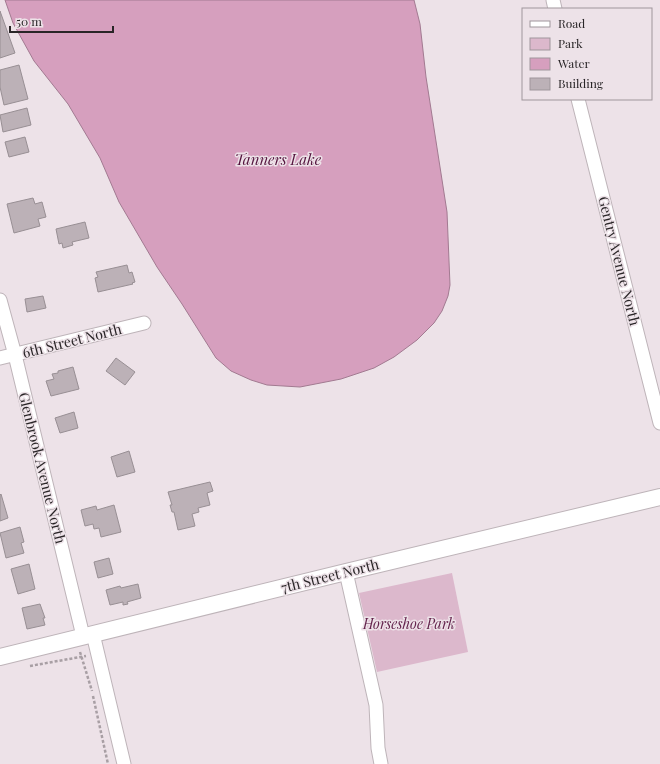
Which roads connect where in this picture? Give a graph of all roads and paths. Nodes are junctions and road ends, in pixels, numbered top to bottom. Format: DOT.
graph roads {
  1 [pos="578,100"];
  2 [pos="0,300"];
  3 [pos="144,323"];
  4 [pos="15,354"];
  5 [pos="0,358"];
  6 [pos="660,423"];
  7 [pos="660,497"];
  8 [pos="346,572"];
  9 [pos="83,636"];
  10 [pos="0,657"];
  11 [pos="108,764"];
  12 [pos="124,764"];
  13 [pos="381,764"];
  1 -- 6 [label="street, Gentry Avenue North"];
  2 -- 4 [label="street, Glenbrook Avenue North"];
  3 -- 4 [label="street, 6th Street North"];
  4 -- 5 [label="street, 6th Street North"];
  4 -- 9 [label="street, Glenbrook Avenue North"];
  7 -- 8 [label="street, 7th Street North"];
  8 -- 9 [label="street, 7th Street North"];
  8 -- 13 [label="street"];
  9 -- 10 [label="street, 7th Street North"];
  9 -- 11 [label="path"];
  9 -- 12 [label="street, Glenbrook Avenue North"];
}
